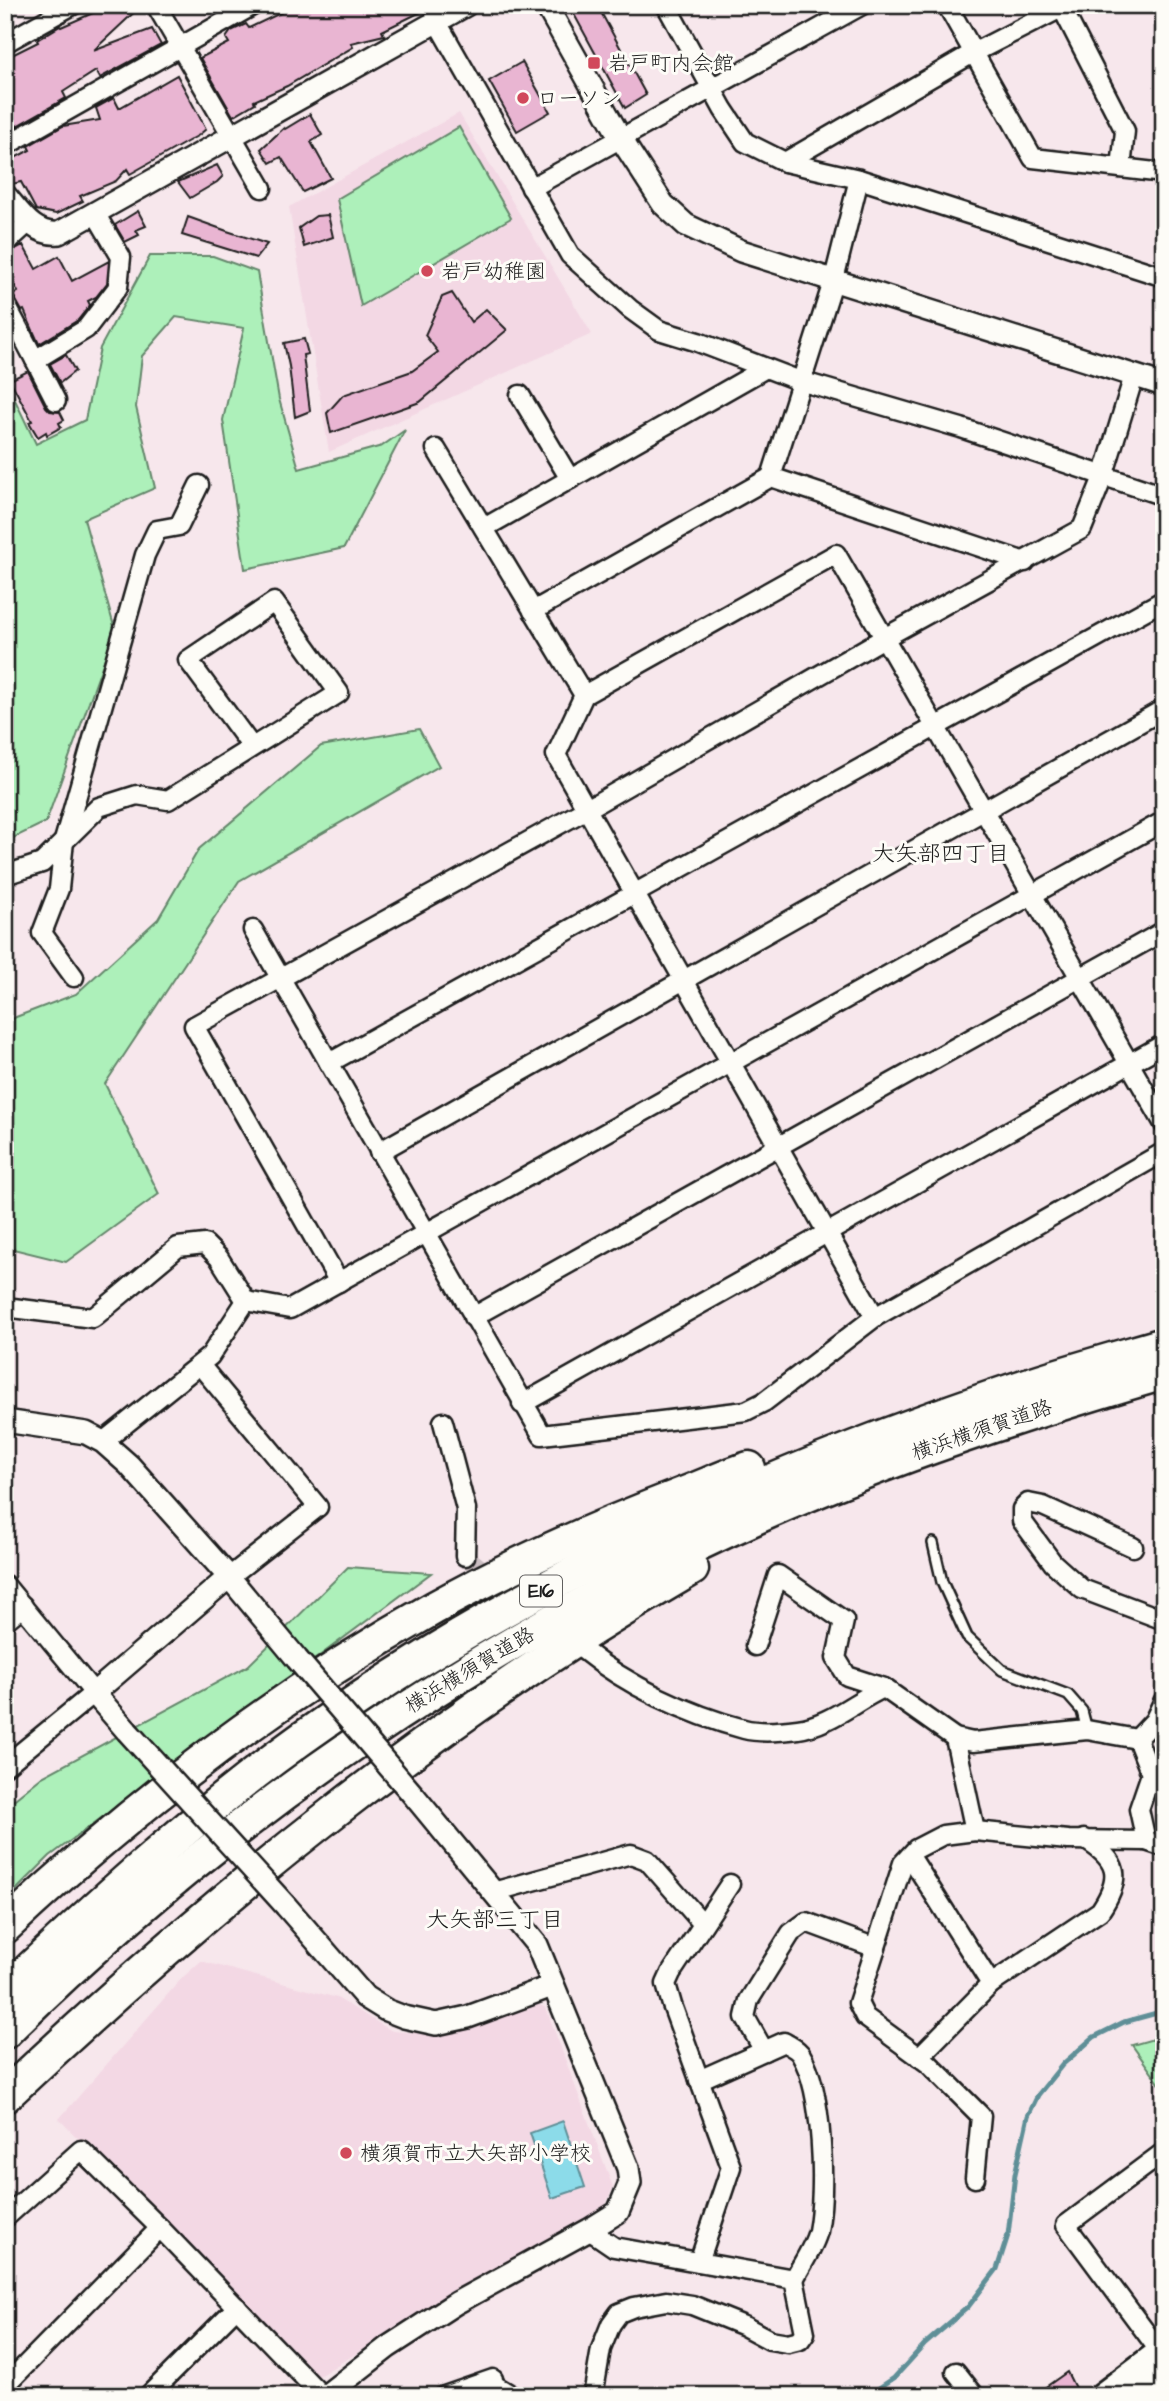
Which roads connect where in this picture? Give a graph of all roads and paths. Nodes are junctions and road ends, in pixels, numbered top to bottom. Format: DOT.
graph roads {
  1 [pos="73,5"];
  2 [pos="156,5"];
  3 [pos="254,5"];
  4 [pos="546,5"];
  5 [pos="666,5"];
  6 [pos="862,5"];
  7 [pos="947,5"];
  8 [pos="1064,7"];
  9 [pos="452,11"];
  10 [pos="5,44"];
  11 [pos="180,47"];
  12 [pos="974,53"];
  13 [pos="714,89"];
  14 [pos="231,136"];
  15 [pos="621,139"];
  16 [pos="5,145"];
  17 [pos="785,162"];
  18 [pos="1121,168"];
  19 [pos="1164,173"];
  20 [pos="859,179"];
  21 [pos="262,188"];
  22 [pos="531,188"];
  23 [pos="5,195"];
  24 [pos="95,213"];
  25 [pos="29,222"];
  26 [pos="5,244"];
  27 [pos="1164,277"];
  28 [pos="834,279"];
  29 [pos="5,303"];
  30 [pos="35,360"];
  31 [pos="766,368"];
  32 [pos="1134,376"];
  33 [pos="800,381"];
  34 [pos="1164,385"];
  35 [pos="520,395"];
  36 [pos="56,401"];
  37 [pos="436,449"];
  38 [pos="771,477"];
  39 [pos="1103,477"];
  40 [pos="570,479"];
  41 [pos="199,485"];
  42 [pos="1164,496"];
  43 [pos="484,528"];
  44 [pos="1025,562"];
  45 [pos="1164,600"];
  46 [pos="533,611"];
  47 [pos="884,638"];
  48 [pos="584,695"];
  49 [pos="1164,709"];
  50 [pos="935,726"];
  51 [pos="252,747"];
  52 [pos="587,809"];
  53 [pos="984,811"];
  54 [pos="1164,821"];
  55 [pos="64,841"];
  56 [pos="5,874"];
  57 [pos="635,892"];
  58 [pos="1032,895"];
  59 [pos="253,930"];
  60 [pos="1164,931"];
  61 [pos="74,977"];
  62 [pos="1080,978"];
  63 [pos="281,979"];
  64 [pos="684,980"];
  65 [pos="1164,1044"];
  66 [pos="329,1063"];
  67 [pos="731,1063"];
  68 [pos="1129,1063"];
  69 [pos="1164,1124"];
  70 [pos="779,1148"];
  71 [pos="379,1152"];
  72 [pos="1164,1152"];
  73 [pos="827,1232"];
  74 [pos="426,1234"];
  75 [pos="339,1282"];
  76 [pos="246,1301"];
  77 [pos="5,1307"];
  78 [pos="473,1317"];
  79 [pos="875,1317"];
  80 [pos="1164,1343"];
  81 [pos="200,1365"];
  82 [pos="1164,1373"];
  83 [pos="523,1404"];
  84 [pos="5,1422"];
  85 [pos="443,1422"];
  86 [pos="103,1442"];
  87 [pos="910,1454"];
  88 [pos="933,1543"];
  89 [pos="1133,1547"];
  90 [pos="465,1556"];
  91 [pos="229,1577"];
  92 [pos="5,1585"];
  93 [pos="23,1606"];
  94 [pos="1164,1620"];
  95 [pos="5,1621"];
  96 [pos="755,1646"];
  97 [pos="582,1649"];
  98 [pos="884,1688"];
  99 [pos="94,1693"];
  100 [pos="1164,1700"];
  101 [pos="1159,1721"];
  102 [pos="1087,1730"];
  103 [pos="955,1738"];
  104 [pos="1136,1739"];
  105 [pos="5,1766"];
  106 [pos="975,1831"];
  107 [pos="1084,1839"];
  108 [pos="1146,1841"];
  109 [pos="1164,1847"];
  110 [pos="910,1856"];
  111 [pos="730,1884"];
  112 [pos="493,1892"];
  113 [pos="703,1924"];
  114 [pos="5,1927"];
  115 [pos="876,1948"];
  116 [pos="991,1984"];
  117 [pos="552,1986"];
  118 [pos="5,1992"];
  119 [pos="5,2032"];
  120 [pos="764,2051"];
  121 [pos="919,2057"];
  122 [pos="699,2080"];
  123 [pos="5,2096"];
  124 [pos="1164,2151"];
  125 [pos="975,2178"];
  126 [pos="5,2218"];
  127 [pos="160,2228"];
  128 [pos="589,2230"];
  129 [pos="699,2262"];
  130 [pos="794,2279"];
  131 [pos="237,2307"];
  132 [pos="1163,2359"];
  133 [pos="956,2372"];
  134 [pos="493,2379"];
  135 [pos="5,2386"];
  136 [pos="454,2394"];
  137 [pos="148,2396"];
  138 [pos="324,2396"];
  139 [pos="522,2396"];
  140 [pos="593,2396"];
  141 [pos="975,2396"];
  142 [pos="1103,2396"];
  143 [pos="1139,2396"];
  1 -- 10 [label="street"];
  2 -- 11 [label="street"];
  3 -- 11 [label="street"];
  4 -- 15 [label="street"];
  5 -- 13 [label="street"];
  6 -- 13 [label="street"];
  7 -- 12 [label="street"];
  8 -- 12 [label="street"];
  8 -- 18 [label="street"];
  9 -- 14 [label="street"];
  9 -- 22 [label="street"];
  11 -- 14 [label="street"];
  11 -- 16 [label="street"];
  12 -- 17 [label="street"];
  12 -- 18 [label="street"];
  13 -- 15 [label="street"];
  13 -- 17 [label="street"];
  14 -- 21 [label="street"];
  14 -- 24 [label="street"];
  15 -- 22 [label="street"];
  15 -- 28 [label="street"];
  17 -- 20 [label="street"];
  18 -- 19 [label="street"];
  20 -- 27 [label="street"];
  20 -- 28 [label="street"];
  22 -- 31 [label="street"];
  23 -- 25 [label="street"];
  24 -- 25 [label="street"];
  24 -- 30 [label="street"];
  25 -- 26 [label="street"];
  28 -- 32 [label="street"];
  28 -- 33 [label="street"];
  29 -- 30 [label="street"];
  30 -- 36 [label="street"];
  31 -- 33 [label="street"];
  31 -- 40 [label="street"];
  32 -- 34 [label="street"];
  32 -- 39 [label="street"];
  33 -- 38 [label="street"];
  33 -- 39 [label="street"];
  35 -- 40 [label="street"];
  37 -- 43 [label="street"];
  38 -- 44 [label="street"];
  38 -- 46 [label="street"];
  39 -- 42 [label="street"];
  39 -- 44 [label="street"];
  40 -- 43 [label="street"];
  41 -- 55 [label="street"];
  43 -- 46 [label="street"];
  44 -- 47 [label="street"];
  45 -- 50 [label="street"];
  46 -- 48 [label="street"];
  47 -- 48 [label="street"];
  47 -- 50 [label="street"];
  47 -- 52 [label="street"];
  48 -- 52 [label="street"];
  49 -- 53 [label="street"];
  50 -- 53 [label="street"];
  50 -- 57 [label="street"];
  51 -- 51 [label="street"];
  51 -- 55 [label="street"];
  52 -- 57 [label="street"];
  52 -- 63 [label="street"];
  53 -- 58 [label="street"];
  53 -- 64 [label="street"];
  54 -- 58 [label="street"];
  55 -- 56 [label="street"];
  55 -- 61 [label="street"];
  57 -- 64 [label="street"];
  57 -- 66 [label="street"];
  58 -- 62 [label="street"];
  58 -- 67 [label="street"];
  59 -- 63 [label="street"];
  60 -- 62 [label="street"];
  62 -- 68 [label="street"];
  62 -- 70 [label="street"];
  63 -- 66 [label="street"];
  63 -- 75 [label="street"];
  64 -- 67 [label="street"];
  64 -- 71 [label="street"];
  65 -- 68 [label="street"];
  66 -- 71 [label="street"];
  67 -- 70 [label="street"];
  67 -- 74 [label="street"];
  68 -- 69 [label="street"];
  68 -- 73 [label="street"];
  70 -- 73 [label="street"];
  70 -- 78 [label="street"];
  71 -- 74 [label="street"];
  72 -- 79 [label="street"];
  73 -- 79 [label="street"];
  73 -- 83 [label="street"];
  74 -- 75 [label="street"];
  74 -- 78 [label="street"];
  75 -- 76 [label="street"];
  76 -- 77 [label="street"];
  76 -- 81 [label="street"];
  78 -- 83 [label="street"];
  79 -- 83 [label="street"];
  80 -- 114 [label="highway"];
  80 -- 118 [label="highway, 横浜横須賀道路 / E16"];
  81 -- 86 [label="street"];
  81 -- 91 [label="street"];
  82 -- 87 [label="highway, 横浜横須賀道路 / E16"];
  84 -- 86 [label="street"];
  85 -- 90 [label="street"];
  86 -- 91 [label="street"];
  87 -- 119 [label="highway, 横浜横須賀道路 / E16"];
  87 -- 123 [label="highway"];
  88 -- 102 [label="lane"];
  89 -- 94 [label="street"];
  91 -- 99 [label="street"];
  91 -- 112 [label="street, bridge"];
  92 -- 93 [label="street"];
  93 -- 95 [label="street"];
  93 -- 99 [label="street"];
  96 -- 98 [label="street"];
  97 -- 98 [label="street"];
  98 -- 103 [label="street"];
  99 -- 105 [label="street"];
  99 -- 117 [label="street, bridge"];
  100 -- 101 [label="street"];
  101 -- 104 [label="street"];
  102 -- 103 [label="street"];
  102 -- 104 [label="street"];
  103 -- 106 [label="street"];
  104 -- 108 [label="street"];
  106 -- 107 [label="street"];
  106 -- 110 [label="street"];
  107 -- 108 [label="street"];
  107 -- 116 [label="street"];
  108 -- 109 [label="street"];
  110 -- 115 [label="street"];
  110 -- 116 [label="street"];
  111 -- 113 [label="street"];
  112 -- 113 [label="street"];
  112 -- 117 [label="street"];
  113 -- 122 [label="street"];
  115 -- 120 [label="street"];
  115 -- 121 [label="street"];
  116 -- 121 [label="street"];
  117 -- 128 [label="street"];
  120 -- 122 [label="street"];
  120 -- 130 [label="street"];
  121 -- 125 [label="street"];
  122 -- 129 [label="street"];
  124 -- 132 [label="street"];
  126 -- 127 [label="street"];
  127 -- 131 [label="street"];
  127 -- 135 [label="street"];
  128 -- 129 [label="street"];
  128 -- 138 [label="street"];
  129 -- 130 [label="street"];
  130 -- 140 [label="street"];
  131 -- 137 [label="street"];
  131 -- 138 [label="street"];
  132 -- 142 [label="main road"];
  132 -- 143 [label="main road"];
  133 -- 141 [label="street"];
  134 -- 136 [label="street"];
  134 -- 139 [label="lane"];
}
